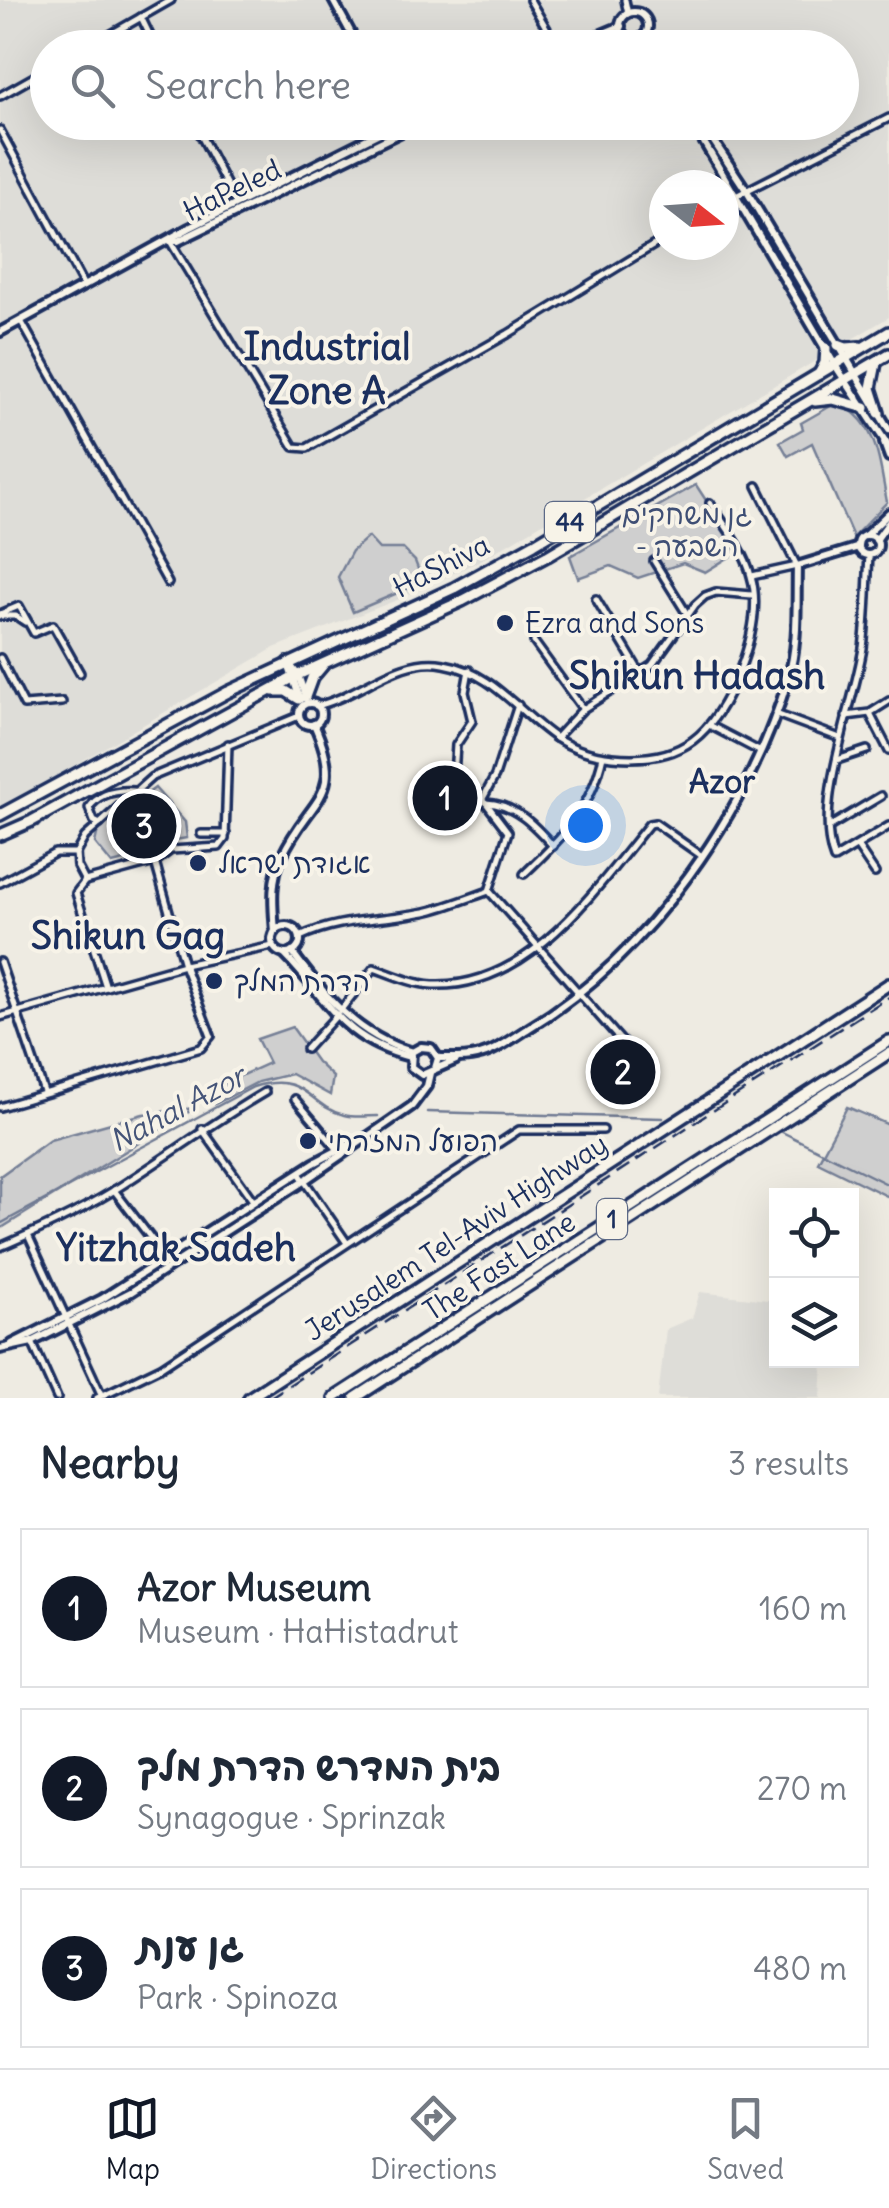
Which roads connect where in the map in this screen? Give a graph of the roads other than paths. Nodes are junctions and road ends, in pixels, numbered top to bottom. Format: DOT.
graph roads {
  1 [pos="172,0"];
  2 [pos="333,0"];
  3 [pos="530,0"];
  4 [pos="624,0"];
  5 [pos="628,14"];
  6 [pos="141,17"];
  7 [pos="118,30"];
  8 [pos="147,30"];
  9 [pos="349,30"];
  10 [pos="548,30"];
  11 [pos="622,30"];
  12 [pos="646,30"];
  13 [pos="30,80"];
  14 [pos="0,96"];
  15 [pos="889,118"];
  16 [pos="0,130"];
  17 [pos="859,133"];
  18 [pos="203,140"];
  19 [pos="370,140"];
  20 [pos="372,140"];
  21 [pos="703,140"];
  22 [pos="713,140"];
  23 [pos="845,140"];
  24 [pos="721,170"];
  25 [pos="746,190"];
  26 [pos="739,194"];
  27 [pos="739,201"];
  28 [pos="236,204"];
  29 [pos="170,241"];
  30 [pos="649,248"];
  31 [pos="85,287"];
  32 [pos="20,321"];
  33 [pos="0,332"];
  34 [pos="889,332"];
  35 [pos="838,345"];
  36 [pos="868,345"];
  37 [pos="826,348"];
  38 [pos="889,354"];
  39 [pos="846,358"];
  40 [pos="876,362"];
  41 [pos="835,365"];
  42 [pos="856,374"];
  43 [pos="818,376"];
  44 [pos="845,381"];
  45 [pos="803,405"];
  46 [pos="865,408"];
  47 [pos="879,413"];
  48 [pos="885,432"];
  49 [pos="889,447"];
  50 [pos="889,457"];
  51 [pos="757,486"];
  52 [pos="710,503"];
  53 [pos="889,514"];
  54 [pos="889,522"];
  55 [pos="865,536"];
  56 [pos="876,540"];
  57 [pos="859,548"];
  58 [pos="869,555"];
  59 [pos="654,561"];
  60 [pos="796,566"];
  61 [pos="752,576"];
  62 [pos="168,584"];
  63 [pos="752,595"];
  64 [pos="596,599"];
  65 [pos="0,615"];
  66 [pos="687,615"];
  67 [pos="534,642"];
  68 [pos="0,658"];
  69 [pos="332,658"];
  70 [pos="288,662"];
  71 [pos="470,670"];
  72 [pos="80,673"];
  73 [pos="640,674"];
  74 [pos="294,676"];
  75 [pos="251,699"];
  76 [pos="889,701"];
  77 [pos="62,702"];
  78 [pos="306,702"];
  79 [pos="330,703"];
  80 [pos="518,705"];
  81 [pos="583,709"];
  82 [pos="870,713"];
  83 [pos="776,714"];
  84 [pos="320,715"];
  85 [pos="299,716"];
  86 [pos="846,716"];
  87 [pos="314,724"];
  88 [pos="710,726"];
  89 [pos="556,738"];
  90 [pos="840,738"];
  91 [pos="228,744"];
  92 [pos="867,750"];
  93 [pos="889,751"];
  94 [pos="759,752"];
  95 [pos="603,756"];
  96 [pos="836,760"];
  97 [pos="136,791"];
  98 [pos="882,796"];
  99 [pos="484,802"];
  100 [pos="0,815"];
  101 [pos="100,824"];
  102 [pos="889,826"];
  103 [pos="829,827"];
  104 [pos="201,834"];
  105 [pos="226,834"];
  106 [pos="0,835"];
  107 [pos="554,846"];
  108 [pos="856,846"];
  109 [pos="76,854"];
  110 [pos="702,856"];
  111 [pos="155,862"];
  112 [pos="875,873"];
  113 [pos="524,874"];
  114 [pos="86,881"];
  115 [pos="0,884"];
  116 [pos="489,892"];
  117 [pos="278,930"];
  118 [pos="300,937"];
  119 [pos="540,945"];
  120 [pos="272,946"];
  121 [pos="288,953"];
  122 [pos="0,962"];
  123 [pos="184,965"];
  124 [pos="889,984"];
  125 [pos="106,987"];
  126 [pos="580,993"];
  127 [pos="17,1012"];
  128 [pos="338,1014"];
  129 [pos="0,1017"];
  130 [pos="889,1041"];
  131 [pos="306,1049"];
  132 [pos="889,1052"];
  133 [pos="411,1054"];
  134 [pos="438,1058"];
  135 [pos="462,1058"];
  136 [pos="646,1069"];
  137 [pos="429,1072"];
  138 [pos="44,1092"];
  139 [pos="265,1092"];
  140 [pos="295,1099"];
  141 [pos="0,1107"];
  142 [pos="202,1129"];
  143 [pos="603,1130"];
  144 [pos="340,1152"];
  145 [pos="299,1173"];
  146 [pos="305,1180"];
  147 [pos="114,1190"];
  148 [pos="254,1202"];
  149 [pos="28,1235"];
  150 [pos="348,1243"];
  151 [pos="0,1247"];
  152 [pos="166,1258"];
  153 [pos="66,1321"];
  154 [pos="32,1342"];
  155 [pos="3,1348"];
  156 [pos="100,1397"];
  157 [pos="57,1398"];
  158 [pos="250,1398"];
  159 [pos="334,1398"];
  160 [pos="355,1398"];
  1 -- 6 [label="street"];
  2 -- 9 [label="street"];
  3 -- 10 [label="street"];
  4 -- 5 [label="street"];
  5 -- 11 [label="street"];
  5 -- 12 [label="street"];
  6 -- 7 [label="street"];
  6 -- 8 [label="street"];
  13 -- 14 [label="street"];
  15 -- 17 [label="street"];
  16 -- 31 [label="street"];
  18 -- 28 [label="street"];
  19 -- 28 [label="street, HaPeled"];
  20 -- 29 [label="street, HaPeled"];
  21 -- 24 [label="street"];
  22 -- 25 [label="street"];
  23 -- 25 [label="street"];
  25 -- 26 [label="street"];
  25 -- 35 [label="street"];
  27 -- 37 [label="street"];
  28 -- 29 [label="street, HaPeled"];
  29 -- 30 [label="street"];
  29 -- 31 [label="street, HaPeled"];
  31 -- 32 [label="street, HaPeled"];
  32 -- 33 [label="street, HaPeled"];
  32 -- 62 [label="street"];
  34 -- 36 [label="highway, HaShiva / 44"];
  35 -- 36 [label="highway"];
  35 -- 39 [label="street"];
  36 -- 39 [label="highway, HaShiva / 44"];
  37 -- 41 [label="street"];
  37 -- 43 [label="highway"];
  38 -- 40 [label="highway, HaShiva / 44"];
  39 -- 41 [label="highway, HaShiva / 44"];
  39 -- 42 [label="street"];
  40 -- 42 [label="highway, HaShiva / 44"];
  40 -- 47 [label="highway"];
  41 -- 43 [label="highway, HaShiva / 44"];
  41 -- 44 [label="street"];
  42 -- 44 [label="highway, HaShiva / 44"];
  42 -- 47 [label="street"];
  43 -- 70 [label="highway, HaShiva / 44"];
  44 -- 45 [label="highway, HaShiva / 44"];
  44 -- 46 [label="street"];
  45 -- 46 [label="highway"];
  45 -- 69 [label="highway, HaShiva / 44"];
  46 -- 48 [label="street"];
  47 -- 48 [label="street"];
  48 -- 49 [label="street"];
  48 -- 50 [label="street"];
  51 -- 60 [label="street"];
  52 -- 61 [label="street"];
  53 -- 55 [label="street"];
  54 -- 56 [label="street"];
  55 -- 56 [label="street"];
  55 -- 57 [label="street"];
  56 -- 58 [label="street"];
  57 -- 58 [label="street"];
  57 -- 60 [label="street"];
  58 -- 86 [label="street"];
  59 -- 66 [label="street"];
  60 -- 61 [label="street"];
  60 -- 83 [label="street"];
  61 -- 63 [label="street"];
  63 -- 66 [label="street"];
  63 -- 88 [label="street"];
  64 -- 73 [label="street"];
  65 -- 72 [label="street"];
  66 -- 73 [label="street"];
  67 -- 81 [label="street"];
  68 -- 77 [label="street"];
  69 -- 74 [label="highway, HaShiva / 44"];
  69 -- 78 [label="highway"];
  70 -- 74 [label="street"];
  70 -- 100 [label="highway, HaShiva / 44"];
  71 -- 79 [label="street"];
  71 -- 80 [label="street"];
  71 -- 99 [label="street"];
  73 -- 81 [label="street"];
  74 -- 75 [label="highway, HaShiva / 44"];
  74 -- 78 [label="street"];
  75 -- 78 [label="highway"];
  75 -- 106 [label="highway, HaShiva / 44"];
  76 -- 82 [label="street"];
  78 -- 79 [label="street"];
  78 -- 84 [label="street"];
  78 -- 85 [label="street"];
  79 -- 84 [label="street"];
  80 -- 89 [label="street"];
  80 -- 99 [label="street"];
  81 -- 89 [label="street"];
  82 -- 86 [label="street"];
  82 -- 93 [label="street"];
  83 -- 90 [label="street"];
  83 -- 94 [label="street"];
  84 -- 87 [label="street"];
  85 -- 87 [label="street"];
  85 -- 91 [label="street"];
  86 -- 90 [label="street"];
  87 -- 117 [label="street"];
  88 -- 94 [label="street"];
  88 -- 95 [label="street"];
  89 -- 95 [label="street"];
  90 -- 96 [label="street"];
  91 -- 97 [label="street"];
  91 -- 105 [label="street"];
  92 -- 96 [label="street"];
  94 -- 110 [label="street"];
  95 -- 107 [label="street"];
  96 -- 103 [label="street"];
  97 -- 101 [label="street"];
  97 -- 101 [label="street"];
  98 -- 103 [label="street"];
  99 -- 107 [label="street"];
  99 -- 116 [label="street"];
  101 -- 109 [label="street"];
  102 -- 108 [label="street"];
  103 -- 108 [label="street"];
  104 -- 105 [label="street"];
  105 -- 111 [label="street"];
  107 -- 113 [label="street"];
  108 -- 112 [label="street"];
  109 -- 114 [label="street"];
  109 -- 115 [label="street"];
  110 -- 119 [label="street"];
  110 -- 126 [label="street"];
  111 -- 114 [label="street"];
  111 -- 123 [label="street"];
  114 -- 125 [label="street"];
  116 -- 118 [label="street"];
  116 -- 119 [label="street"];
  117 -- 118 [label="street"];
  117 -- 120 [label="street"];
  118 -- 121 [label="street"];
  119 -- 126 [label="street"];
  119 -- 128 [label="street"];
  120 -- 121 [label="street"];
  120 -- 123 [label="street"];
  121 -- 128 [label="street"];
  122 -- 127 [label="street"];
  123 -- 125 [label="street"];
  123 -- 138 [label="street"];
  124 -- 158 [label="highway, Jerusalem Tel-Aviv Highway / 1"];
  125 -- 127 [label="street"];
  126 -- 135 [label="street"];
  126 -- 136 [label="street"];
  127 -- 129 [label="street"];
  127 -- 138 [label="street"];
  128 -- 131 [label="street"];
  128 -- 133 [label="street"];
  130 -- 159 [label="highway, The Fast Lane / 1"];
  132 -- 160 [label="highway, 1"];
  133 -- 134 [label="street"];
  133 -- 137 [label="street"];
  134 -- 135 [label="street"];
  134 -- 137 [label="street"];
  135 -- 137 [label="street"];
  137 -- 144 [label="street"];
  138 -- 141 [label="street"];
  139 -- 142 [label="street"];
  140 -- 144 [label="street"];
  142 -- 147 [label="street"];
  142 -- 148 [label="street"];
  143 -- 150 [label="street"];
  144 -- 145 [label="street"];
  144 -- 146 [label="street"];
  145 -- 146 [label="street"];
  145 -- 148 [label="street"];
  146 -- 150 [label="street"];
  146 -- 153 [label="street"];
  147 -- 149 [label="street"];
  147 -- 152 [label="street"];
  148 -- 152 [label="street"];
  149 -- 151 [label="street"];
  149 -- 153 [label="street"];
  150 -- 156 [label="street"];
  152 -- 153 [label="street"];
  153 -- 154 [label="street"];
  153 -- 155 [label="street"];
  153 -- 156 [label="street"];
  154 -- 155 [label="street"];
  154 -- 157 [label="street"];
}
